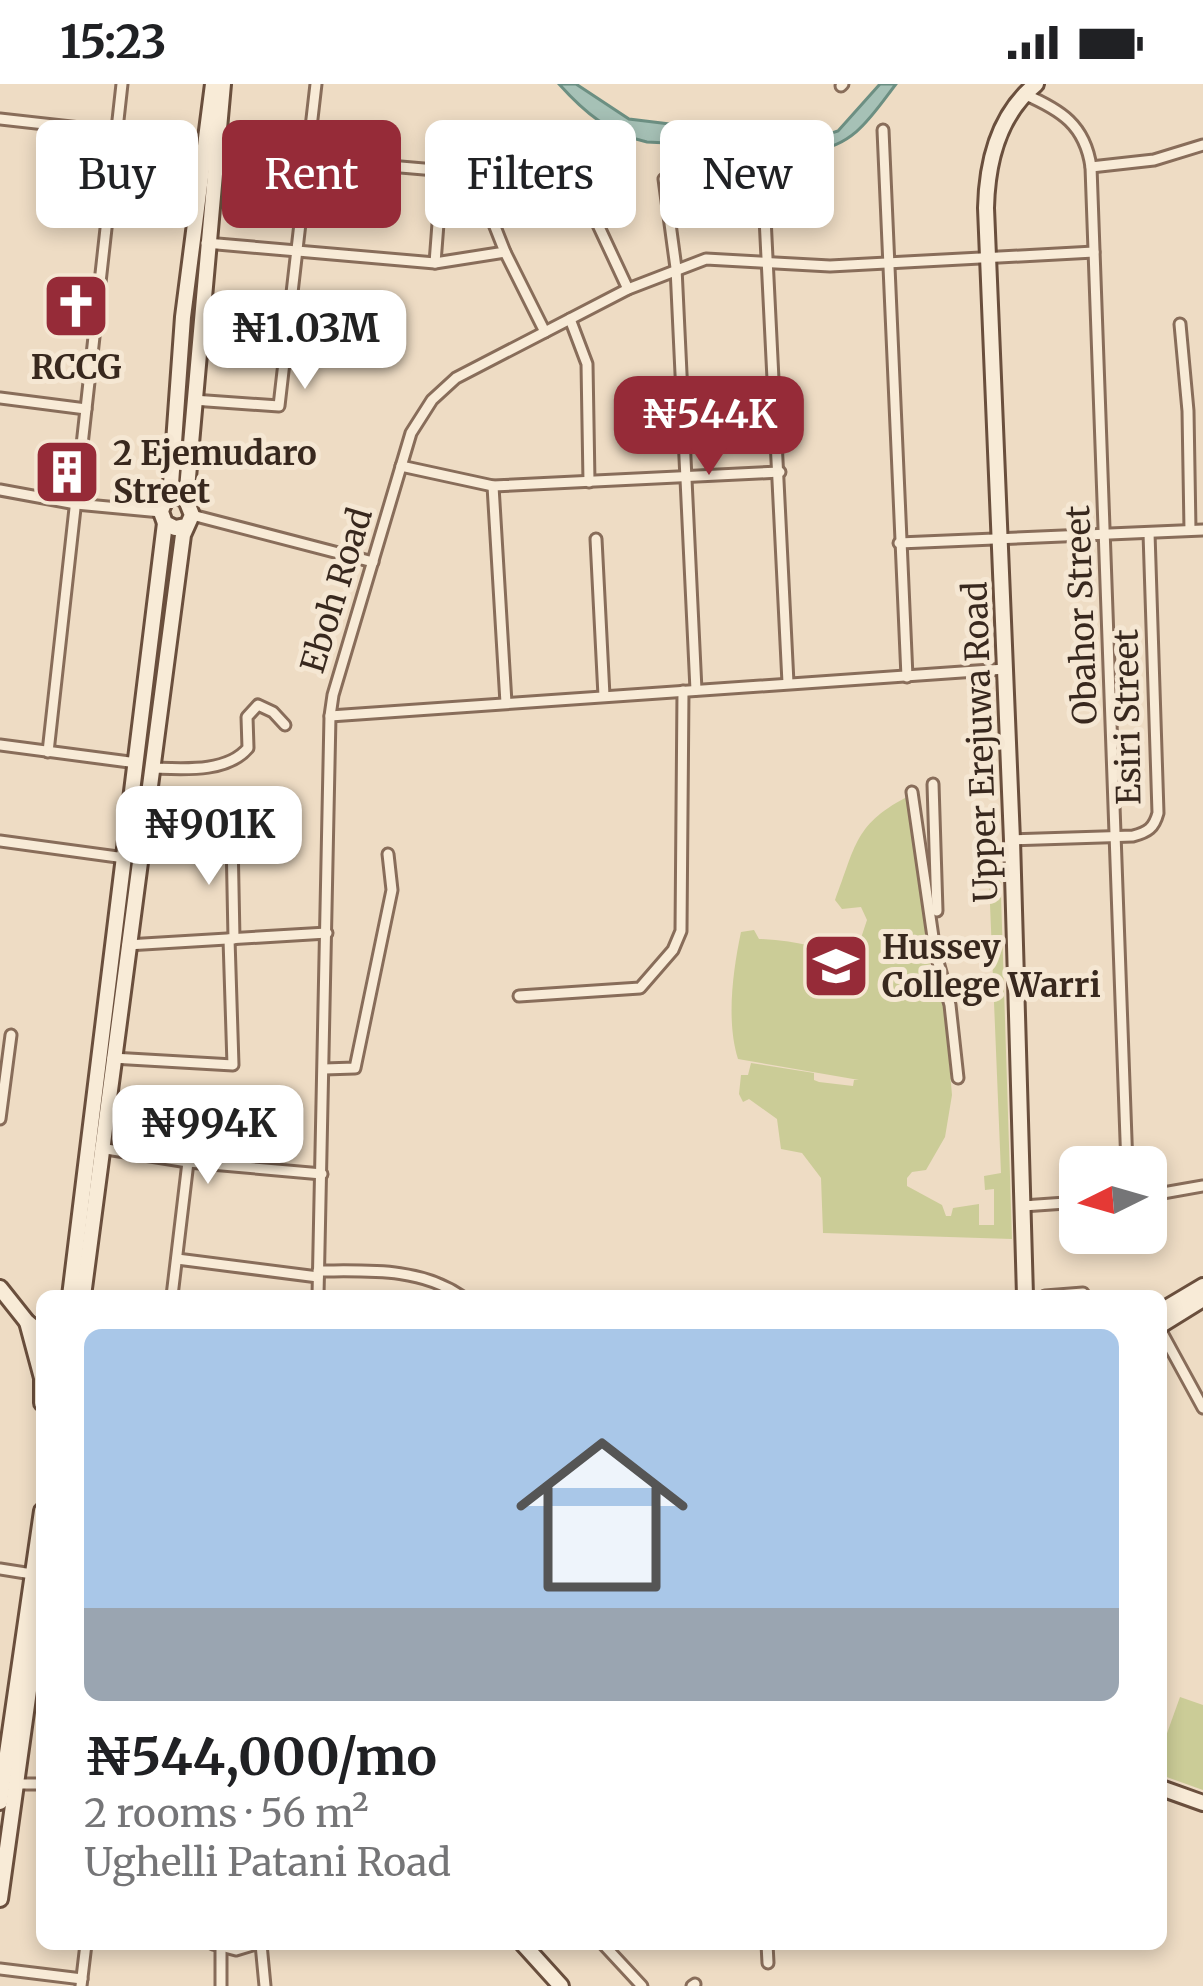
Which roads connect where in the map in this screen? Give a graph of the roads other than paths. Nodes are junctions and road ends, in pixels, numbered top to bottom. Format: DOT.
graph roads {
  1 [pos="122,84"];
  2 [pos="213,84"];
  3 [pos="223,84"];
  4 [pos="316,84"];
  5 [pos="1030,89"];
  6 [pos="0,119"];
  7 [pos="118,120"];
  8 [pos="312,120"];
  9 [pos="36,123"];
  10 [pos="883,130"];
  11 [pos="1203,145"];
  12 [pos="1091,167"];
  13 [pos="106,228"];
  14 [pos="301,228"];
  15 [pos="438,228"];
  16 [pos="496,228"];
  17 [pos="599,228"];
  18 [pos="671,228"];
  19 [pos="767,228"];
  20 [pos="206,243"];
  21 [pos="299,251"];
  22 [pos="505,252"];
  23 [pos="1094,252"];
  24 [pos="988,257"];
  25 [pos="435,263"];
  26 [pos="769,263"];
  27 [pos="887,263"];
  28 [pos="676,268"];
  29 [pos="628,290"];
  30 [pos="570,319"];
  31 [pos="1180,324"];
  32 [pos="545,332"];
  33 [pos="0,398"];
  34 [pos="193,400"];
  35 [pos="86,409"];
  36 [pos="401,466"];
  37 [pos="780,472"];
  38 [pos="686,476"];
  39 [pos="589,482"];
  40 [pos="494,486"];
  41 [pos="0,490"];
  42 [pos="76,504"];
  43 [pos="171,508"];
  44 [pos="189,520"];
  45 [pos="1190,530"];
  46 [pos="1203,530"];
  47 [pos="1149,533"];
  48 [pos="1104,534"];
  49 [pos="596,538"];
  50 [pos="1000,539"];
  51 [pos="899,543"];
  52 [pos="374,562"];
  53 [pos="1005,669"];
  54 [pos="907,677"];
  55 [pos="788,683"];
  56 [pos="696,690"];
  57 [pos="683,691"];
  58 [pos="604,696"];
  59 [pos="506,704"];
  60 [pos="330,716"];
  61 [pos="286,725"];
  62 [pos="0,746"];
  63 [pos="48,752"];
  64 [pos="137,763"];
  65 [pos="153,769"];
  66 [pos="933,784"];
  67 [pos="912,792"];
  68 [pos="1117,837"];
  69 [pos="232,838"];
  70 [pos="1012,840"];
  71 [pos="0,841"];
  72 [pos="388,854"];
  73 [pos="125,858"];
  74 [pos="328,933"];
  75 [pos="231,939"];
  76 [pos="127,945"];
  77 [pos="938,966"];
  78 [pos="518,996"];
  79 [pos="11,1035"];
  80 [pos="112,1058"];
  81 [pos="324,1069"];
  82 [pos="958,1078"];
  83 [pos="0,1119"];
  84 [pos="1126,1146"];
  85 [pos="100,1148"];
  86 [pos="188,1162"];
  87 [pos="322,1174"];
  88 [pos="1203,1186"];
  89 [pos="1167,1192"];
  90 [pos="1059,1203"];
  91 [pos="1023,1205"];
  92 [pos="177,1259"];
  93 [pos="318,1274"];
  94 [pos="1203,1286"];
  95 [pos="0,1288"];
  96 [pos="71,1290"];
  97 [pos="84,1290"];
  98 [pos="173,1290"];
  99 [pos="318,1290"];
  100 [pos="450,1290"];
  101 [pos="1025,1290"];
  102 [pos="1203,1299"];
  103 [pos="1167,1307"];
  104 [pos="27,1322"];
  105 [pos="1167,1324"];
  106 [pos="36,1329"];
  107 [pos="1167,1339"];
  108 [pos="36,1356"];
  109 [pos="1203,1408"];
  110 [pos="36,1549"];
  111 [pos="0,1570"];
  112 [pos="32,1574"];
  113 [pos="36,1646"];
  114 [pos="16,1784"];
  115 [pos="36,1784"];
  116 [pos="1167,1790"];
  117 [pos="0,1802"];
  118 [pos="1203,1803"];
  119 [pos="3,1839"];
  120 [pos="0,1899"];
  121 [pos="85,1950"];
  122 [pos="218,1950"];
  123 [pos="260,1950"];
  124 [pos="519,1950"];
  125 [pos="529,1950"];
  126 [pos="609,1950"];
  127 [pos="767,1950"];
  128 [pos="768,1963"];
  129 [pos="0,1970"];
  130 [pos="82,1982"];
  131 [pos="221,1986"];
  132 [pos="265,1986"];
  133 [pos="548,1986"];
  134 [pos="561,1986"];
  135 [pos="642,1986"];
  1 -- 7 [label="street"];
  2 -- 43 [label="main road"];
  3 -- 20 [label="main road"];
  4 -- 8 [label="street"];
  5 -- 12 [label="street, Obahor Street"];
  5 -- 24 [label="main road, Upper Erejuwa Road"];
  6 -- 9 [label="street"];
  10 -- 27 [label="street"];
  11 -- 12 [label="street"];
  12 -- 23 [label="street, Obahor Street"];
  13 -- 35 [label="street"];
  14 -- 21 [label="street"];
  15 -- 25 [label="street"];
  16 -- 22 [label="street"];
  17 -- 29 [label="street"];
  18 -- 28 [label="street"];
  19 -- 26 [label="street"];
  20 -- 21 [label="street"];
  20 -- 34 [label="main road"];
  21 -- 25 [label="street"];
  21 -- 34 [label="street"];
  22 -- 25 [label="street"];
  22 -- 32 [label="street"];
  23 -- 24 [label="street, Eboh Road"];
  23 -- 48 [label="street, Obahor Street"];
  24 -- 27 [label="street, Eboh Road"];
  24 -- 50 [label="main road, Upper Erejuwa Road"];
  26 -- 27 [label="street, Eboh Road"];
  26 -- 28 [label="street, Eboh Road"];
  26 -- 37 [label="street"];
  27 -- 51 [label="street"];
  28 -- 29 [label="street, Eboh Road"];
  28 -- 38 [label="street"];
  29 -- 30 [label="street, Eboh Road"];
  30 -- 32 [label="street, Eboh Road"];
  30 -- 39 [label="street"];
  31 -- 45 [label="street"];
  32 -- 36 [label="street, Eboh Road"];
  33 -- 35 [label="street"];
  34 -- 43 [label="main road"];
  35 -- 42 [label="street"];
  36 -- 40 [label="street"];
  36 -- 52 [label="street, Eboh Road"];
  37 -- 38 [label="street"];
  37 -- 55 [label="street"];
  38 -- 39 [label="street"];
  38 -- 56 [label="street"];
  39 -- 40 [label="street"];
  40 -- 59 [label="street"];
  41 -- 42 [label="street"];
  42 -- 43 [label="street"];
  42 -- 63 [label="street"];
  43 -- 44 [label="main road"];
  43 -- 44 [label="main road"];
  43 -- 64 [label="main road"];
  44 -- 52 [label="street"];
  44 -- 65 [label="main road"];
  45 -- 46 [label="street"];
  45 -- 47 [label="street"];
  47 -- 48 [label="street"];
  47 -- 68 [label="street, Esiri Street"];
  48 -- 50 [label="street"];
  48 -- 68 [label="street, Obahor Street"];
  49 -- 58 [label="street"];
  50 -- 51 [label="street"];
  50 -- 53 [label="main road, Upper Erejuwa Road"];
  51 -- 54 [label="street"];
  52 -- 60 [label="street, Eboh Road"];
  53 -- 54 [label="street"];
  53 -- 70 [label="main road, Upper Erejuwa Road"];
  54 -- 55 [label="street"];
  55 -- 56 [label="street"];
  56 -- 57 [label="street"];
  57 -- 58 [label="street"];
  57 -- 78 [label="street"];
  58 -- 59 [label="street"];
  59 -- 60 [label="street"];
  60 -- 74 [label="street, Eboh Road"];
  61 -- 65 [label="street"];
  62 -- 63 [label="street"];
  63 -- 64 [label="street"];
  64 -- 73 [label="main road"];
  65 -- 76 [label="main road"];
  66 -- 77 [label="street"];
  67 -- 77 [label="street"];
  68 -- 70 [label="street, Esiri Street"];
  68 -- 84 [label="street, Obahor Street"];
  69 -- 75 [label="street"];
  70 -- 91 [label="main road, Upper Erejuwa Road"];
  71 -- 73 [label="street"];
  72 -- 81 [label="street"];
  73 -- 96 [label="main road"];
  74 -- 75 [label="street"];
  74 -- 81 [label="street, Eboh Road"];
  75 -- 76 [label="street"];
  75 -- 80 [label="street"];
  76 -- 80 [label="main road"];
  77 -- 82 [label="street"];
  79 -- 83 [label="street"];
  80 -- 85 [label="main road"];
  81 -- 87 [label="street, Eboh Road"];
  85 -- 86 [label="street"];
  85 -- 97 [label="main road"];
  86 -- 87 [label="street"];
  86 -- 92 [label="street"];
  87 -- 93 [label="street, Eboh Road"];
  88 -- 89 [label="street"];
  90 -- 91 [label="street"];
  91 -- 101 [label="main road, Upper Erejuwa Road"];
  92 -- 93 [label="street"];
  92 -- 98 [label="street"];
  93 -- 99 [label="street, Eboh Road"];
  93 -- 100 [label="street"];
  94 -- 103 [label="main road"];
  95 -- 104 [label="main road"];
  102 -- 105 [label="main road"];
  104 -- 106 [label="main road"];
  104 -- 108 [label="main road"];
  107 -- 109 [label="street"];
  110 -- 112 [label="main road"];
  111 -- 112 [label="street"];
  112 -- 117 [label="main road"];
  113 -- 114 [label="main road"];
  114 -- 115 [label="street"];
  114 -- 119 [label="main road"];
  116 -- 118 [label="main road"];
  119 -- 120 [label="main road"];
  121 -- 130 [label="street"];
  122 -- 131 [label="street"];
  123 -- 132 [label="street"];
  124 -- 133 [label="main road"];
  125 -- 134 [label="main road"];
  126 -- 135 [label="street"];
  127 -- 128 [label="street"];
  129 -- 130 [label="street"];
}
